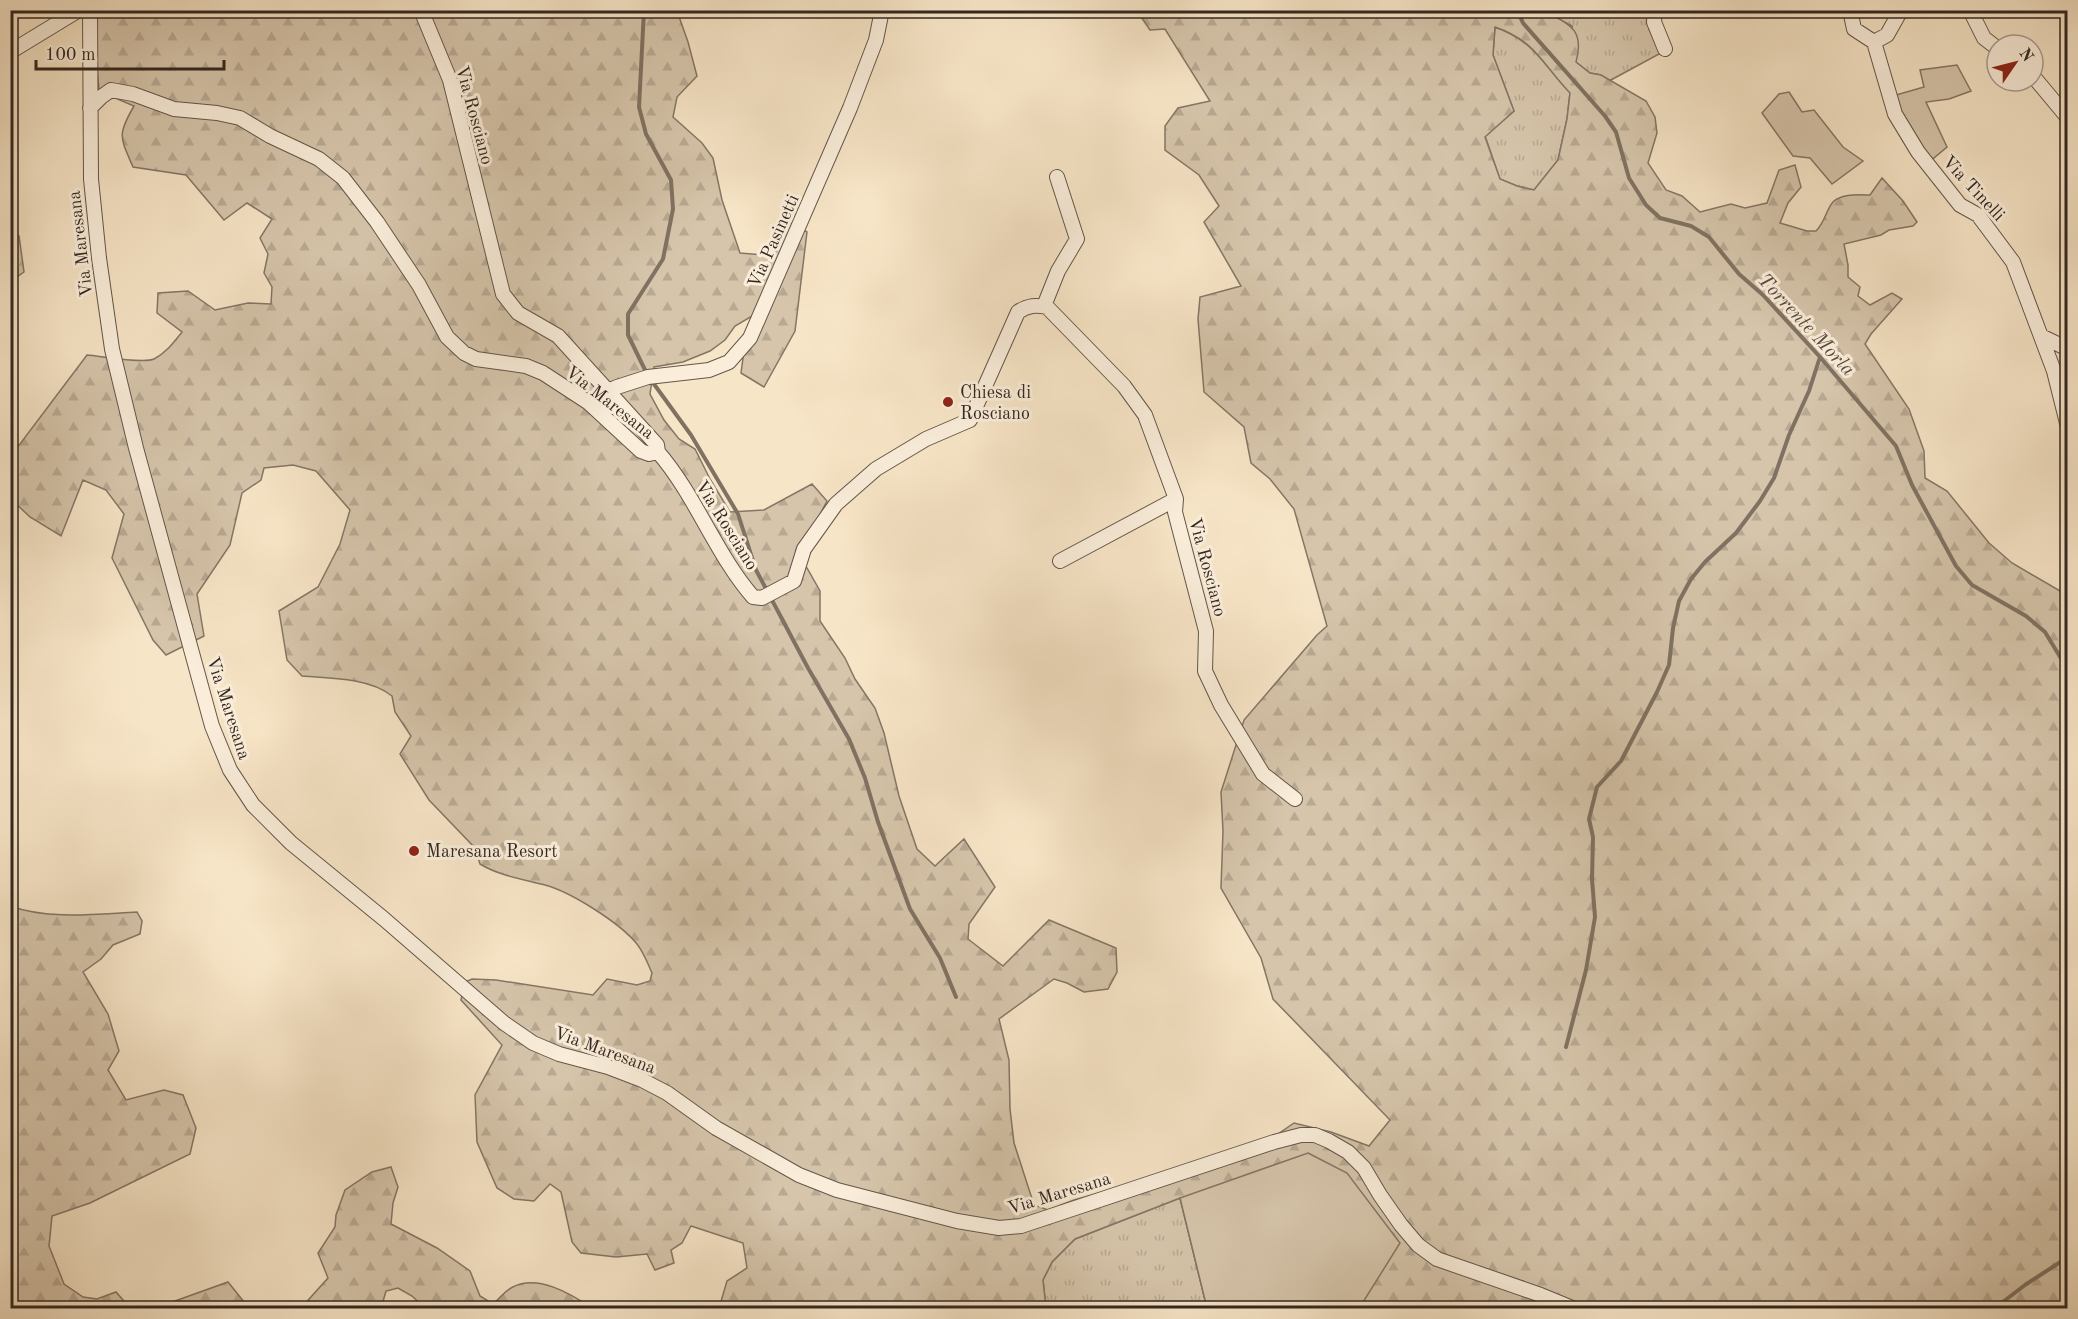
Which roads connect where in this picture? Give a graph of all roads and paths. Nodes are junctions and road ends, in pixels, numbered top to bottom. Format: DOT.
graph roads {
  1 [pos="79,10"];
  2 [pos="90,10"];
  3 [pos="421,10"];
  4 [pos="882,10"];
  5 [pos="1655,10"];
  6 [pos="1850,10"];
  7 [pos="1901,10"];
  8 [pos="1970,10"];
  9 [pos="1985,39"];
  10 [pos="1874,42"];
  11 [pos="1665,49"];
  12 [pos="10,52"];
  13 [pos="2045,91"];
  14 [pos="90,108"];
  15 [pos="2067,118"];
  16 [pos="1057,177"];
  17 [pos="1044,306"];
  18 [pos="2041,336"];
  19 [pos="2067,349"];
  20 [pos="608,391"];
  21 [pos="2067,427"];
  22 [pos="658,452"];
  23 [pos="1176,499"];
  24 [pos="1060,561"];
  25 [pos="1294,799"];
  26 [pos="1572,1308"];
  1 -- 12 [label="street"];
  2 -- 14 [label="street, Via Maresana"];
  3 -- 20 [label="street, Via Rosciano"];
  4 -- 20 [label="street, Via Pasinetti"];
  5 -- 11 [label="street"];
  6 -- 10 [label="street"];
  7 -- 10 [label="street"];
  8 -- 9 [label="street"];
  10 -- 18 [label="street, Via Tinelli"];
  13 -- 15 [label="street"];
  14 -- 22 [label="street, Via Maresana"];
  14 -- 26 [label="street, Via Maresana"];
  16 -- 17 [label="street"];
  17 -- 22 [label="street, Via Rosciano"];
  17 -- 23 [label="street, Via Rosciano"];
  18 -- 19 [label="street"];
  18 -- 21 [label="street, Via Tinelli"];
  20 -- 22 [label="street, Via Rosciano"];
  23 -- 24 [label="street"];
  23 -- 25 [label="street, Via Rosciano"];
}
